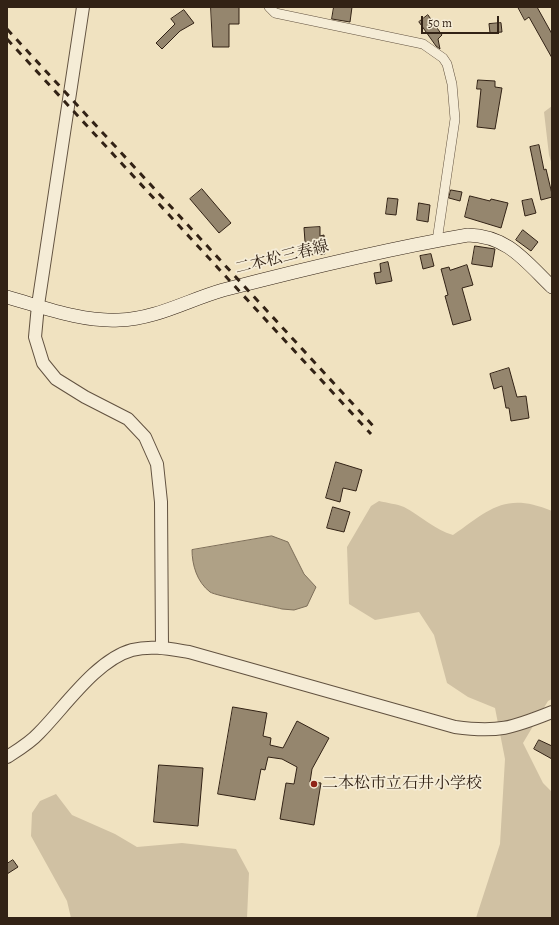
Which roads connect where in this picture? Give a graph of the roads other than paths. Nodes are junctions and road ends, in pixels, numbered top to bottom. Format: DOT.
graph roads {
  1 [pos="83,7"];
  2 [pos="269,7"];
  3 [pos="437,241"];
  4 [pos="552,287"];
  5 [pos="7,297"];
  6 [pos="38,305"];
  7 [pos="162,647"];
  8 [pos="552,712"];
  9 [pos="7,757"];
  1 -- 6 [label="street"];
  2 -- 3 [label="street"];
  3 -- 4 [label="main road, 二本松三春線"];
  3 -- 6 [label="main road, 二本松三春線"];
  5 -- 6 [label="main road, 二本松三春線"];
  6 -- 7 [label="street"];
  7 -- 8 [label="street"];
  7 -- 9 [label="street"];
}
